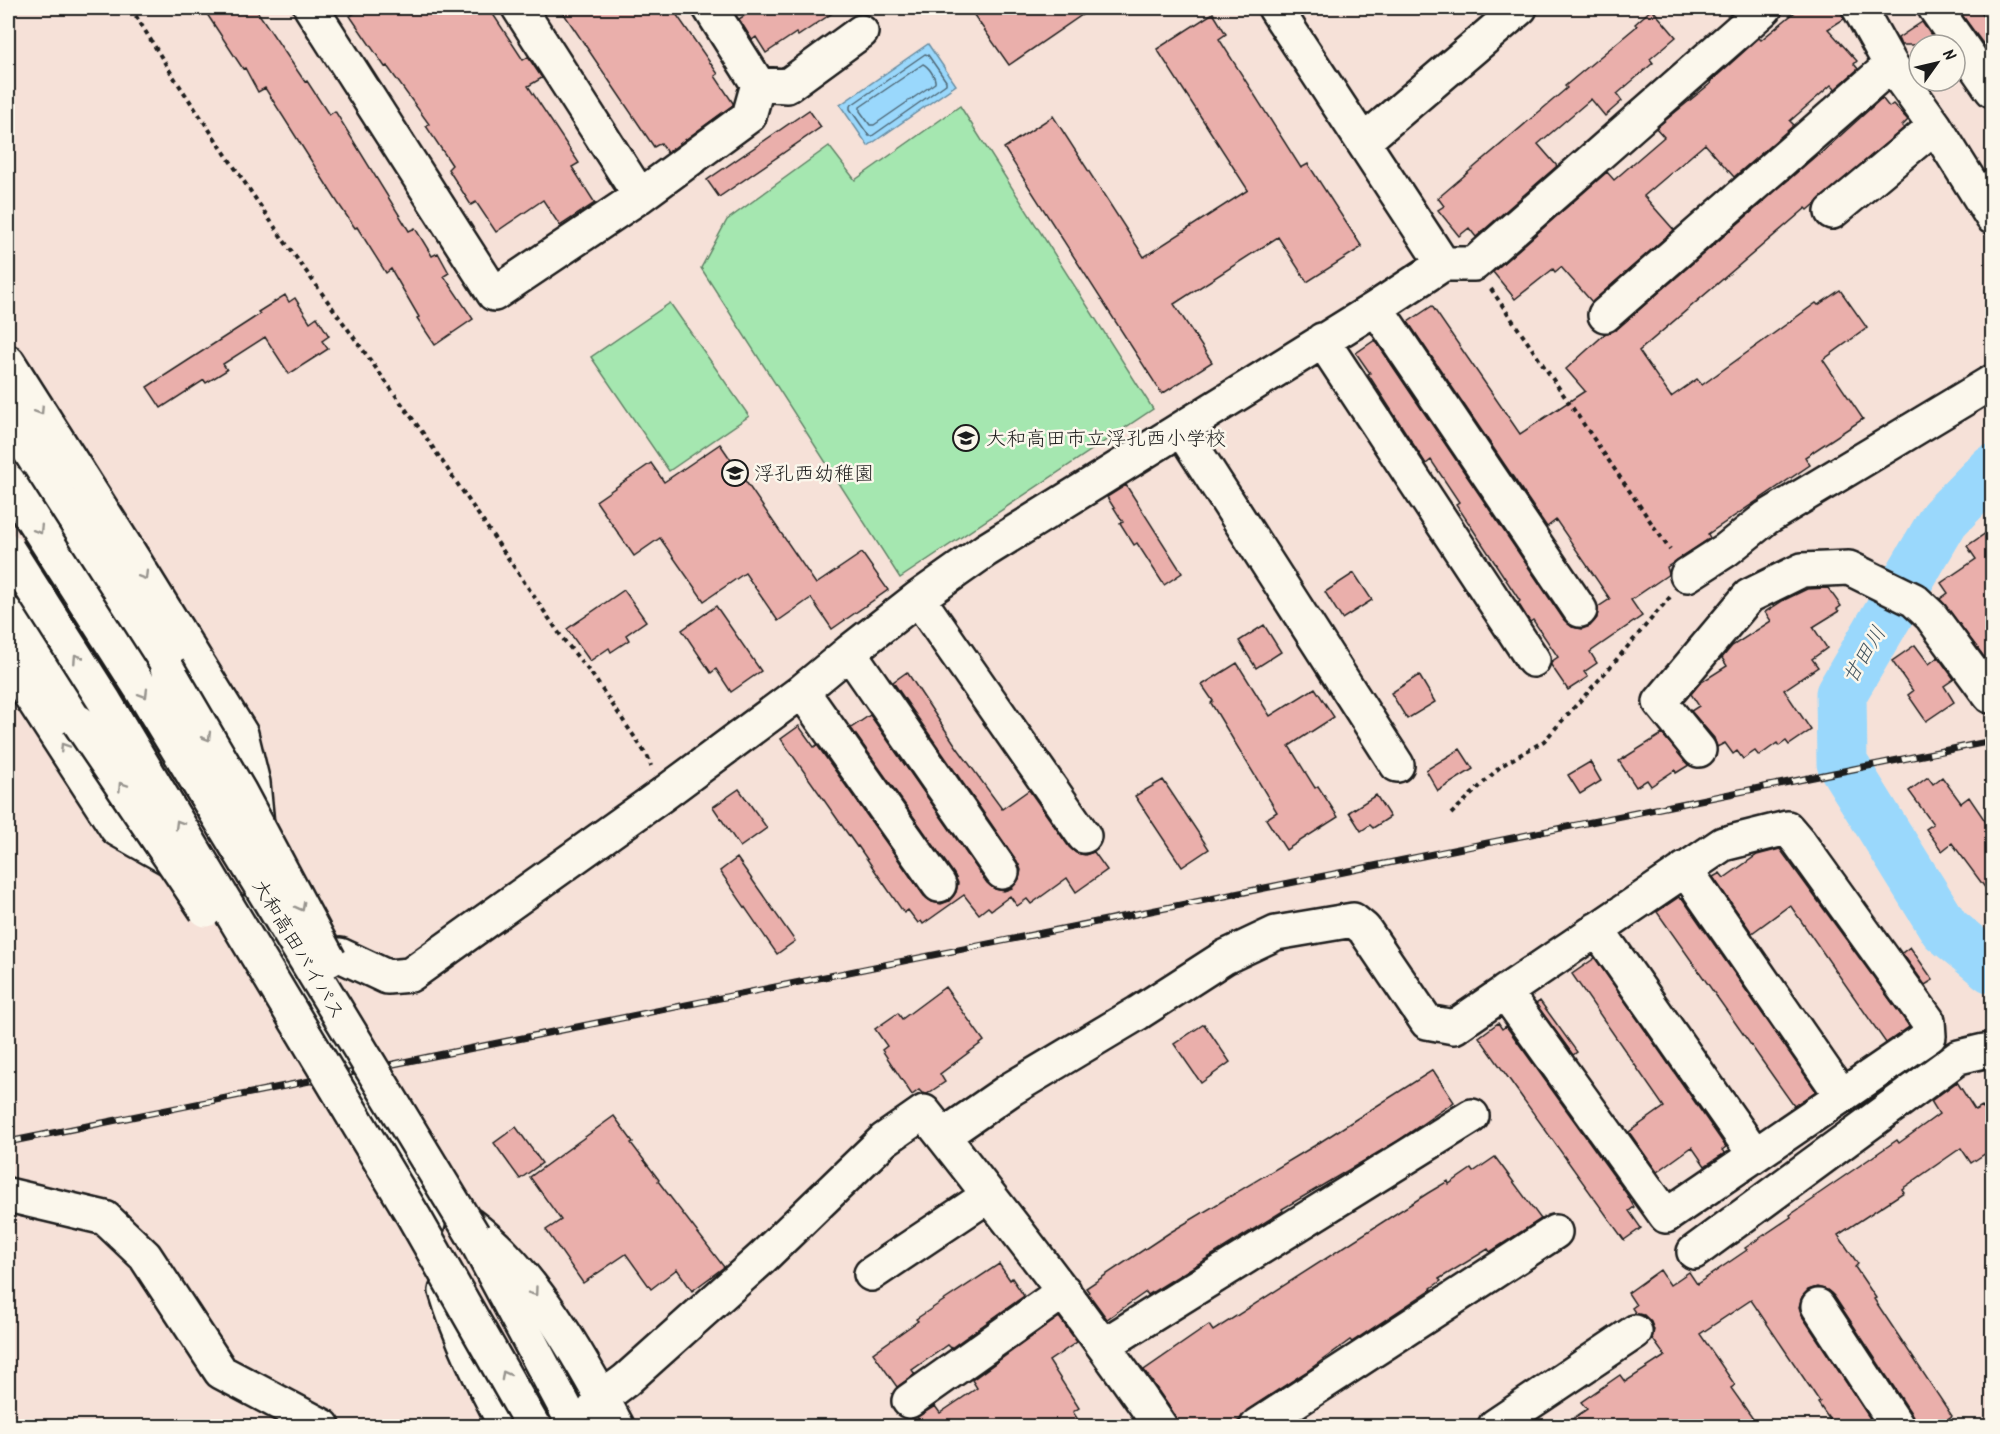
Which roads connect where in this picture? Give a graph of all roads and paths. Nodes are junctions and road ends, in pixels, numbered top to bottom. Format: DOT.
graph roads {
  1 [pos="131,8"];
  2 [pos="311,8"];
  3 [pos="519,8"];
  4 [pos="710,8"];
  5 [pos="1275,8"];
  6 [pos="1520,8"];
  7 [pos="1765,8"];
  8 [pos="1859,8"];
  9 [pos="1935,8"];
  10 [pos="861,32"];
  11 [pos="1891,65"];
  12 [pos="758,84"];
  13 [pos="1992,90"];
  14 [pos="1935,126"];
  15 [pos="1362,142"];
  16 [pos="640,196"];
  17 [pos="1832,212"];
  18 [pos="1992,217"];
  19 [pos="1458,264"];
  20 [pos="1376,308"];
  21 [pos="1605,315"];
  22 [pos="1322,340"];
  23 [pos="8,362"];
  24 [pos="1992,382"];
  25 [pos="8,417"];
  26 [pos="1180,429"];
  27 [pos="8,481"];
  28 [pos="8,550"];
  29 [pos="1688,575"];
  30 [pos="918,598"];
  31 [pos="1580,610"];
  32 [pos="8,614"];
  33 [pos="849,652"];
  34 [pos="1533,660"];
  35 [pos="8,661"];
  36 [pos="802,691"];
  37 [pos="1992,696"];
  38 [pos="1699,750"];
  39 [pos="1397,765"];
  40 [pos="662,795"];
  41 [pos="1451,814"];
  42 [pos="1084,836"];
  43 [pos="1685,869"];
  44 [pos="1002,872"];
  45 [pos="939,885"];
  46 [pos="1597,929"];
  47 [pos="297,974"];
  48 [pos="1505,992"];
  49 [pos="1990,1052"];
  50 [pos="1842,1096"];
  51 [pos="1472,1116"];
  52 [pos="943,1136"];
  53 [pos="1755,1155"];
  54 [pos="404,1163"];
  55 [pos="988,1194"];
  56 [pos="8,1195"];
  57 [pos="414,1217"];
  58 [pos="1556,1232"];
  59 [pos="473,1235"];
  60 [pos="1694,1252"];
  61 [pos="871,1274"];
  62 [pos="1064,1291"];
  63 [pos="1818,1306"];
  64 [pos="1635,1332"];
  65 [pos="1104,1345"];
  66 [pos="602,1398"];
  67 [pos="909,1401"];
  68 [pos="323,1426"];
  69 [pos="506,1426"];
  70 [pos="533,1426"];
  71 [pos="575,1426"];
  72 [pos="582,1426"];
  73 [pos="617,1426"];
  74 [pos="1160,1426"];
  75 [pos="1257,1426"];
  76 [pos="1495,1426"];
  77 [pos="1897,1426"];
  1 -- 40 [label="path"];
  2 -- 16 [label="main road"];
  3 -- 16 [label="main road"];
  4 -- 12 [label="main road"];
  5 -- 15 [label="main road"];
  6 -- 15 [label="main road"];
  7 -- 19 [label="main road"];
  8 -- 11 [label="main road"];
  9 -- 13 [label="main road"];
  10 -- 12 [label="main road"];
  11 -- 14 [label="main road"];
  11 -- 21 [label="main road"];
  12 -- 16 [label="main road"];
  14 -- 17 [label="main road"];
  14 -- 18 [label="main road"];
  15 -- 19 [label="main road"];
  19 -- 20 [label="main road"];
  19 -- 29 [label="path"];
  20 -- 22 [label="main road"];
  20 -- 31 [label="main road"];
  22 -- 26 [label="main road"];
  22 -- 34 [label="main road"];
  23 -- 47 [label="main road, one-way"];
  24 -- 29 [label="main road"];
  25 -- 59 [label="main road, one-way, bridge"];
  26 -- 30 [label="main road"];
  26 -- 39 [label="main road"];
  27 -- 59 [label="main road, 大和高田バイパス, one-way, bridge"];
  57 -- 28 [label="main road, 大和高田バイパス, one-way, bridge"];
  29 -- 41 [label="path"];
  30 -- 33 [label="main road"];
  30 -- 42 [label="main road"];
  57 -- 32 [label="main road, one-way, bridge"];
  33 -- 36 [label="main road"];
  33 -- 44 [label="main road"];
  47 -- 35 [label="main road, one-way"];
  36 -- 40 [label="main road"];
  36 -- 45 [label="main road"];
  37 -- 38 [label="main road"];
  40 -- 47 [label="main road"];
  43 -- 46 [label="main road"];
  43 -- 50 [label="main road"];
  43 -- 50 [label="main road"];
  46 -- 48 [label="main road"];
  46 -- 53 [label="main road"];
  47 -- 54 [label="main road"];
  48 -- 52 [label="main road"];
  48 -- 53 [label="main road"];
  49 -- 60 [label="main road"];
  50 -- 53 [label="main road"];
  51 -- 65 [label="main road"];
  52 -- 55 [label="main road"];
  52 -- 66 [label="main road"];
  54 -- 66 [label="main road, one-way"];
  54 -- 69 [label="main road"];
  55 -- 61 [label="main road"];
  55 -- 62 [label="main road"];
  56 -- 68 [label="main road"];
  70 -- 57 [label="main road, 大和高田バイパス, one-way, bridge"];
  58 -- 75 [label="main road"];
  59 -- 71 [label="main road, 大和高田バイパス"];
  62 -- 65 [label="main road"];
  62 -- 67 [label="main road"];
  63 -- 77 [label="main road"];
  64 -- 76 [label="main road"];
  65 -- 74 [label="main road"];
  66 -- 72 [label="main road"];
  66 -- 73 [label="main road"];
}
